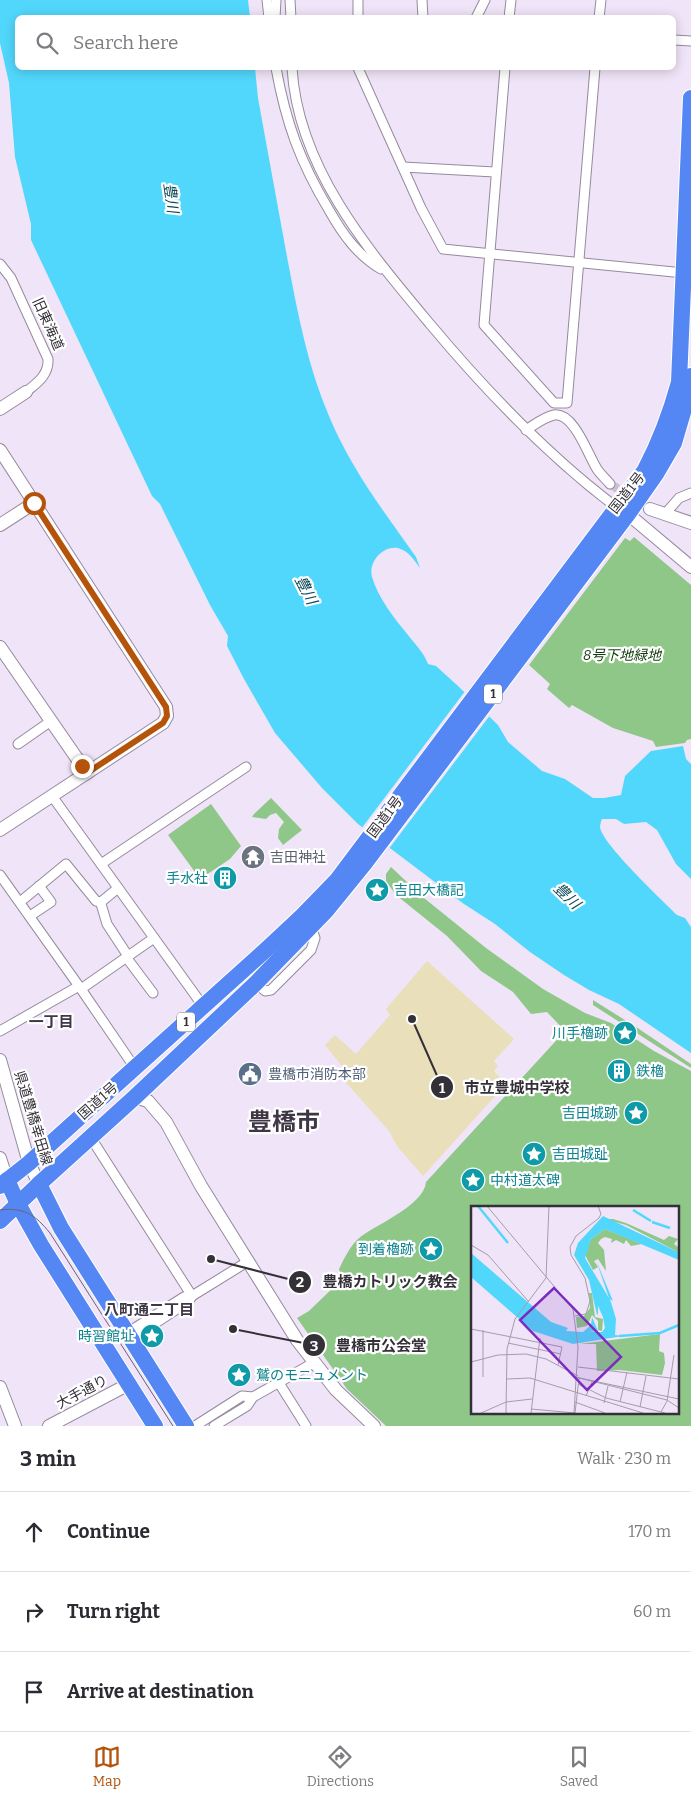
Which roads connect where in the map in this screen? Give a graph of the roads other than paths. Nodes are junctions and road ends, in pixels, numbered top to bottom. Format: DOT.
graph roads {
  1 [pos="268,0"];
  2 [pos="276,0"];
  3 [pos="290,0"];
  4 [pos="358,0"];
  5 [pos="422,0"];
  6 [pos="485,0"];
  7 [pos="510,0"];
  8 [pos="601,0"];
  9 [pos="269,15"];
  10 [pos="275,15"];
  11 [pos="291,15"];
  12 [pos="358,15"];
  13 [pos="423,15"];
  14 [pos="478,15"];
  15 [pos="509,15"];
  16 [pos="599,15"];
  17 [pos="676,40"];
  18 [pos="691,41"];
  19 [pos="276,70"];
  20 [pos="292,70"];
  21 [pos="359,70"];
  22 [pos="504,70"];
  23 [pos="595,70"];
  24 [pos="691,98"];
  25 [pos="403,167"];
  26 [pos="495,172"];
  27 [pos="489,253"];
  28 [pos="579,262"];
  29 [pos="0,264"];
  30 [pos="386,272"];
  31 [pos="684,273"];
  32 [pos="691,373"];
  33 [pos="26,392"];
  34 [pos="0,409"];
  35 [pos="526,430"];
  36 [pos="0,450"];
  37 [pos="610,484"];
  38 [pos="691,493"];
  39 [pos="34,503"];
  40 [pos="650,509"];
  41 [pos="664,514"];
  42 [pos="618,515"];
  43 [pos="691,523"];
  44 [pos="0,525"];
  45 [pos="691,567"];
  46 [pos="0,647"];
  47 [pos="51,721"];
  48 [pos="18,744"];
  49 [pos="246,767"];
  50 [pos="87,773"];
  51 [pos="52,796"];
  52 [pos="0,830"];
  53 [pos="361,859"];
  54 [pos="101,864"];
  55 [pos="0,875"];
  56 [pos="39,886"];
  57 [pos="118,888"];
  58 [pos="20,902"];
  59 [pos="101,902"];
  60 [pos="30,916"];
  61 [pos="154,938"];
  62 [pos="127,956"];
  63 [pos="80,987"];
  64 [pos="154,993"];
  65 [pos="203,1006"];
  66 [pos="0,1031"];
  67 [pos="0,1060"];
  68 [pos="135,1068"];
  69 [pos="135,1097"];
  70 [pos="91,1138"];
  71 [pos="0,1158"];
  72 [pos="29,1163"];
  73 [pos="3,1183"];
  74 [pos="39,1184"];
  75 [pos="18,1204"];
  76 [pos="0,1222"];
  77 [pos="247,1262"];
  78 [pos="192,1296"];
  79 [pos="129,1336"];
  80 [pos="315,1362"];
  81 [pos="279,1383"];
  82 [pos="129,1384"];
  83 [pos="0,1387"];
  84 [pos="253,1397"];
  85 [pos="15,1426"];
  86 [pos="49,1426"];
  87 [pos="155,1426"];
  88 [pos="186,1426"];
  89 [pos="195,1426"];
  90 [pos="214,1426"];
  91 [pos="306,1426"];
  92 [pos="374,1426"];
  1 -- 9 [label="street"];
  2 -- 10 [label="street"];
  3 -- 11 [label="street"];
  4 -- 12 [label="street"];
  5 -- 13 [label="street"];
  6 -- 14 [label="street"];
  7 -- 15 [label="street"];
  8 -- 16 [label="street"];
  17 -- 18 [label="street"];
  19 -- 30 [label="street"];
  20 -- 30 [label="street"];
  21 -- 25 [label="street"];
  22 -- 26 [label="street"];
  23 -- 28 [label="street"];
  24 -- 31 [label="highway, 国道1号 / 1"];
  25 -- 26 [label="street"];
  25 -- 27 [label="street"];
  26 -- 27 [label="street"];
  27 -- 28 [label="street"];
  27 -- 28 [label="street"];
  28 -- 31 [label="street"];
  29 -- 33 [label="street, 旧東海道"];
  30 -- 35 [label="street"];
  31 -- 42 [label="highway, 国道1号 / 1"];
  32 -- 42 [label="highway, 国道1号 / 1"];
  33 -- 34 [label="street, 旧東海道"];
  35 -- 37 [label="street"];
  35 -- 42 [label="street"];
  36 -- 39 [label="street"];
  38 -- 41 [label="street"];
  39 -- 44 [label="street"];
  39 -- 50 [label="street"];
  40 -- 41 [label="street"];
  41 -- 43 [label="street"];
  42 -- 45 [label="street"];
  42 -- 53 [label="highway, 国道1号 / 1"];
  46 -- 47 [label="street"];
  47 -- 48 [label="street"];
  47 -- 50 [label="street"];
  49 -- 54 [label="street"];
  50 -- 51 [label="street"];
  51 -- 52 [label="street"];
  51 -- 54 [label="street"];
  53 -- 65 [label="highway, 国道1号 / 1"];
  53 -- 69 [label="highway, 国道1号 / 1"];
  54 -- 57 [label="street"];
  55 -- 58 [label="street"];
  56 -- 58 [label="street"];
  56 -- 59 [label="street"];
  56 -- 60 [label="street"];
  57 -- 59 [label="street"];
  57 -- 61 [label="street"];
  58 -- 60 [label="street"];
  59 -- 62 [label="street"];
  60 -- 63 [label="street"];
  61 -- 62 [label="street"];
  61 -- 65 [label="street"];
  62 -- 63 [label="street"];
  62 -- 64 [label="street"];
  63 -- 66 [label="street"];
  63 -- 68 [label="street"];
  65 -- 68 [label="highway, 国道1号 / 1"];
  67 -- 72 [label="street, 県道豊橋幸田線"];
  68 -- 72 [label="highway, 国道1号 / 1"];
  69 -- 70 [label="highway, 国道1号 / 1"];
  69 -- 77 [label="street"];
  70 -- 74 [label="highway, 国道1号 / 1"];
  70 -- 78 [label="street"];
  71 -- 73 [label="street"];
  72 -- 73 [label="highway, 国道1号 / 1"];
  72 -- 74 [label="street, 県道豊橋幸田線"];
  73 -- 75 [label="highway"];
  74 -- 75 [label="highway, 国道1号"];
  74 -- 79 [label="highway"];
  75 -- 76 [label="highway, 国道1号"];
  75 -- 82 [label="highway"];
  77 -- 78 [label="street"];
  77 -- 80 [label="street"];
  78 -- 79 [label="street"];
  79 -- 88 [label="highway"];
  80 -- 81 [label="street"];
  80 -- 92 [label="street"];
  81 -- 84 [label="street"];
  81 -- 91 [label="street"];
  82 -- 86 [label="street, 大手通り"];
  82 -- 87 [label="highway"];
  83 -- 85 [label="street"];
  84 -- 89 [label="street"];
  84 -- 90 [label="street"];
}
